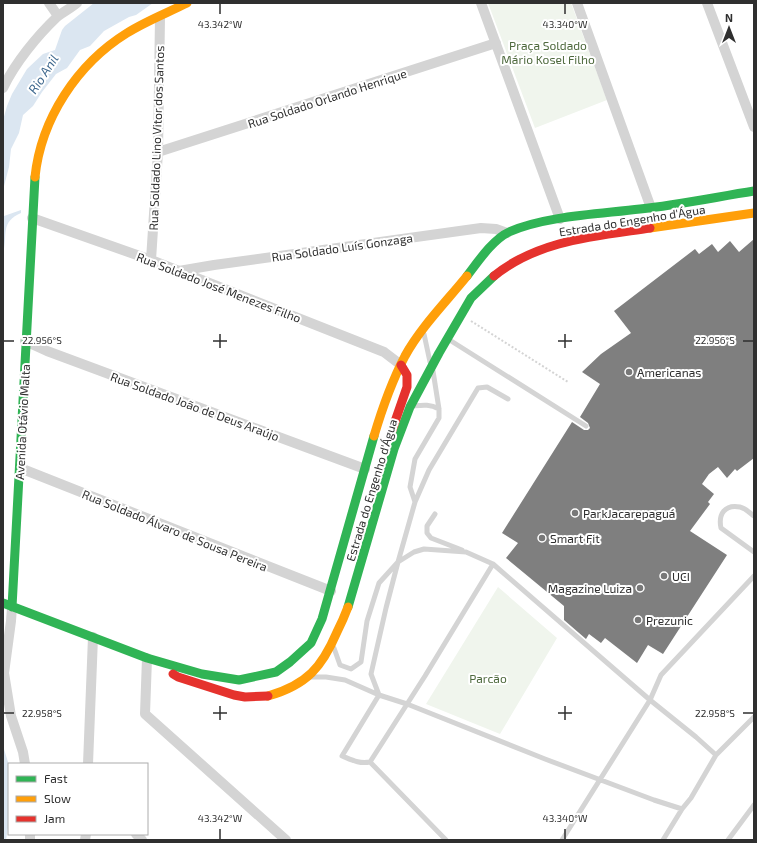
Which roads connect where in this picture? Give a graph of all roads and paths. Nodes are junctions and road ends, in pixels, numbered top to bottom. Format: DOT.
graph roads {
  1 [pos="49,3"];
  2 [pos="77,3"];
  3 [pos="188,3"];
  4 [pos="481,3"];
  5 [pos="577,3"];
  6 [pos="707,3"];
  7 [pos="58,16"];
  8 [pos="160,17"];
  9 [pos="496,43"];
  10 [pos="3,88"];
  11 [pos="754,127"];
  12 [pos="158,152"];
  13 [pos="754,191"];
  14 [pos="651,208"];
  15 [pos="754,212"];
  16 [pos="32,218"];
  17 [pos="560,219"];
  18 [pos="507,233"];
  19 [pos="151,260"];
  20 [pos="178,271"];
  21 [pos="461,315"];
  22 [pos="423,330"];
  23 [pos="447,339"];
  24 [pos="25,341"];
  25 [pos="402,365"];
  26 [pos="432,368"];
  27 [pos="568,382"];
  28 [pos="508,399"];
  29 [pos="410,407"];
  30 [pos="439,409"];
  31 [pos="586,426"];
  32 [pos="20,468"];
  33 [pos="364,469"];
  34 [pos="380,498"];
  35 [pos="415,502"];
  36 [pos="435,514"];
  37 [pos="754,516"];
  38 [pos="466,552"];
  39 [pos="754,552"];
  40 [pos="398,562"];
  41 [pos="493,564"];
  42 [pos="754,576"];
  43 [pos="331,591"];
  44 [pos="6,605"];
  45 [pos="93,637"];
  46 [pos="332,643"];
  47 [pos="147,658"];
  48 [pos="308,677"];
  49 [pos="379,695"];
  50 [pos="650,700"];
  51 [pos="407,704"];
  52 [pos="754,717"];
  53 [pos="716,755"];
  54 [pos="370,762"];
  55 [pos="25,763"];
  56 [pos="88,763"];
  57 [pos="600,780"];
  58 [pos="754,805"];
  59 [pos="682,809"];
  60 [pos="286,840"];
  61 [pos="446,840"];
  62 [pos="562,840"];
  63 [pos="663,840"];
  64 [pos="728,840"];
  1 -- 7 [label="street"];
  2 -- 7 [label="street"];
  3 -- 8 [label="street, Avenida Otávio Malta"];
  4 -- 9 [label="street"];
  5 -- 14 [label="street"];
  6 -- 11 [label="street"];
  7 -- 10 [label="street"];
  8 -- 12 [label="street, Rua Soldado Lino Vitor dos Santos"];
  8 -- 16 [label="street, Avenida Otávio Malta"];
  9 -- 12 [label="street, Rua Soldado Orlando Henrique"];
  9 -- 17 [label="street"];
  12 -- 19 [label="street, Rua Soldado Lino Vitor dos Santos"];
  13 -- 14 [label="street, Estrada do Engenho d'Água"];
  14 -- 17 [label="street, Estrada do Engenho d'Água"];
  15 -- 21 [label="street, Estrada do Engenho d'Água"];
  16 -- 19 [label="street, Rua Soldado José Menezes Filho"];
  16 -- 24 [label="street, Avenida Otávio Malta"];
  17 -- 18 [label="street, Estrada do Engenho d'Água"];
  18 -- 20 [label="street, Rua Soldado Luís Gonzaga"];
  18 -- 22 [label="street, Estrada do Engenho d'Água"];
  19 -- 20 [label="street, Rua Soldado José Menezes Filho"];
  20 -- 25 [label="street, Rua Soldado José Menezes Filho"];
  21 -- 23 [label="street, Estrada do Engenho d'Água"];
  21 -- 27 [label="path"];
  22 -- 25 [label="street, Estrada do Engenho d'Água"];
  22 -- 26 [label="lane"];
  23 -- 26 [label="street, Estrada do Engenho d'Água"];
  23 -- 31 [label="lane"];
  24 -- 32 [label="street, Avenida Otávio Malta"];
  24 -- 33 [label="street, Rua Soldado João de Deus Araújo"];
  25 -- 33 [label="street, Estrada do Engenho d'Água"];
  25 -- 34 [label="street"];
  26 -- 29 [label="street, Estrada do Engenho d'Água"];
  26 -- 30 [label="lane"];
  28 -- 35 [label="lane"];
  29 -- 30 [label="lane"];
  29 -- 34 [label="street, Estrada do Engenho d'Água"];
  30 -- 35 [label="lane"];
  32 -- 43 [label="street, Rua Soldado Álvaro de Sousa Pereira"];
  32 -- 44 [label="street, Avenida Otávio Malta"];
  33 -- 43 [label="street, Estrada do Engenho d'Água"];
  34 -- 46 [label="street, Estrada do Engenho d'Água"];
  35 -- 40 [label="lane"];
  36 -- 38 [label="lane"];
  37 -- 39 [label="lane"];
  38 -- 40 [label="lane"];
  38 -- 41 [label="lane"];
  40 -- 46 [label="lane"];
  40 -- 49 [label="lane"];
  41 -- 50 [label="lane"];
  41 -- 51 [label="lane"];
  42 -- 50 [label="lane"];
  43 -- 47 [label="street, Estrada do Engenho d'Água"];
  44 -- 45 [label="street, Estrada do Engenho d'Água"];
  44 -- 55 [label="street, Avenida Otávio Malta"];
  45 -- 47 [label="street, Estrada do Engenho d'Água"];
  45 -- 56 [label="street"];
  46 -- 48 [label="street, Estrada do Engenho d'Água"];
  47 -- 48 [label="street, Estrada do Engenho d'Água"];
  47 -- 60 [label="street"];
  48 -- 49 [label="lane"];
  49 -- 51 [label="lane"];
  49 -- 54 [label="lane"];
  50 -- 53 [label="lane"];
  50 -- 57 [label="lane"];
  51 -- 54 [label="lane"];
  51 -- 57 [label="lane"];
  52 -- 53 [label="lane"];
  53 -- 59 [label="lane"];
  54 -- 61 [label="lane"];
  57 -- 59 [label="lane"];
  57 -- 62 [label="lane"];
  58 -- 64 [label="lane"];
  59 -- 63 [label="lane"];
}
